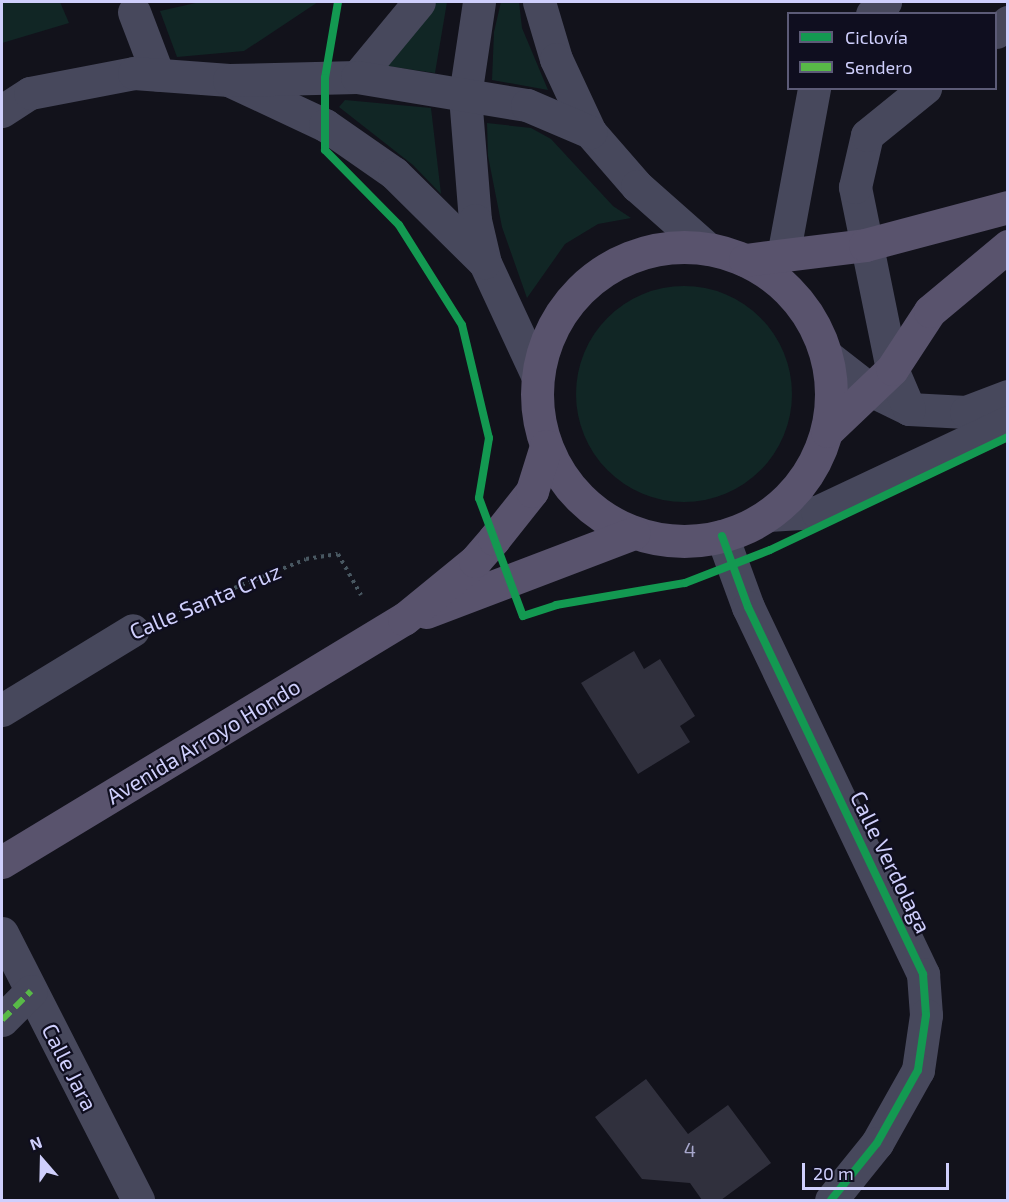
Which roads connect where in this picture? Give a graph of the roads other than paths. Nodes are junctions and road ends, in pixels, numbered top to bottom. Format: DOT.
graph roads {
  1 [pos="419,2"];
  2 [pos="479,2"];
  3 [pos="539,2"];
  4 [pos="134,12"];
  5 [pos="158,75"];
  6 [pos="357,77"];
  7 [pos="229,80"];
  8 [pos="814,90"];
  9 [pos="923,90"];
  10 [pos="465,96"];
  11 [pos="2,111"];
  12 [pos="590,132"];
  13 [pos="1008,207"];
  14 [pos="865,245"];
  15 [pos="1008,246"];
  16 [pos="707,248"];
  17 [pos="783,255"];
  18 [pos="745,260"];
  19 [pos="485,263"];
  20 [pos="827,356"];
  21 [pos="537,375"];
  22 [pos="882,380"];
  23 [pos="1008,396"];
  24 [pos="1008,422"];
  25 [pos="827,431"];
  26 [pos="546,446"];
  27 [pos="768,514"];
  28 [pos="634,533"];
  29 [pos="722,536"];
  30 [pos="393,626"];
  31 [pos="133,630"];
  32 [pos="2,710"];
  33 [pos="2,862"];
  34 [pos="2,933"];
  35 [pos="31,991"];
  36 [pos="2,1020"];
  37 [pos="138,1200"];
  38 [pos="831,1200"];
  1 -- 6 [label="street"];
  2 -- 10 [label="street"];
  3 -- 12 [label="street"];
  4 -- 5 [label="street"];
  5 -- 7 [label="street"];
  5 -- 11 [label="street"];
  6 -- 7 [label="street"];
  6 -- 10 [label="street"];
  7 -- 19 [label="street"];
  8 -- 17 [label="street"];
  9 -- 14 [label="street"];
  10 -- 12 [label="street"];
  10 -- 19 [label="street"];
  12 -- 16 [label="street"];
  13 -- 14 [label="main road"];
  14 -- 17 [label="main road"];
  14 -- 22 [label="street"];
  15 -- 22 [label="main road"];
  16 -- 18 [label="main road"];
  16 -- 21 [label="main road"];
  17 -- 18 [label="main road"];
  18 -- 20 [label="main road"];
  19 -- 21 [label="street"];
  20 -- 22 [label="street"];
  20 -- 25 [label="main road"];
  21 -- 26 [label="main road"];
  22 -- 23 [label="street"];
  22 -- 25 [label="main road"];
  24 -- 27 [label="street"];
  25 -- 27 [label="main road"];
  26 -- 28 [label="main road"];
  26 -- 30 [label="main road, Avenida Arroyo Hondo"];
  27 -- 29 [label="main road"];
  28 -- 29 [label="main road"];
  28 -- 30 [label="main road, Avenida Arroyo Hondo"];
  29 -- 38 [label="street, Calle Verdolaga"];
  30 -- 33 [label="main road, Avenida Arroyo Hondo"];
  31 -- 32 [label="street, Calle Santa Cruz"];
  34 -- 35 [label="street, Calle Jara"];
  35 -- 36 [label="street"];
  35 -- 37 [label="street, Calle Jara"];
}
